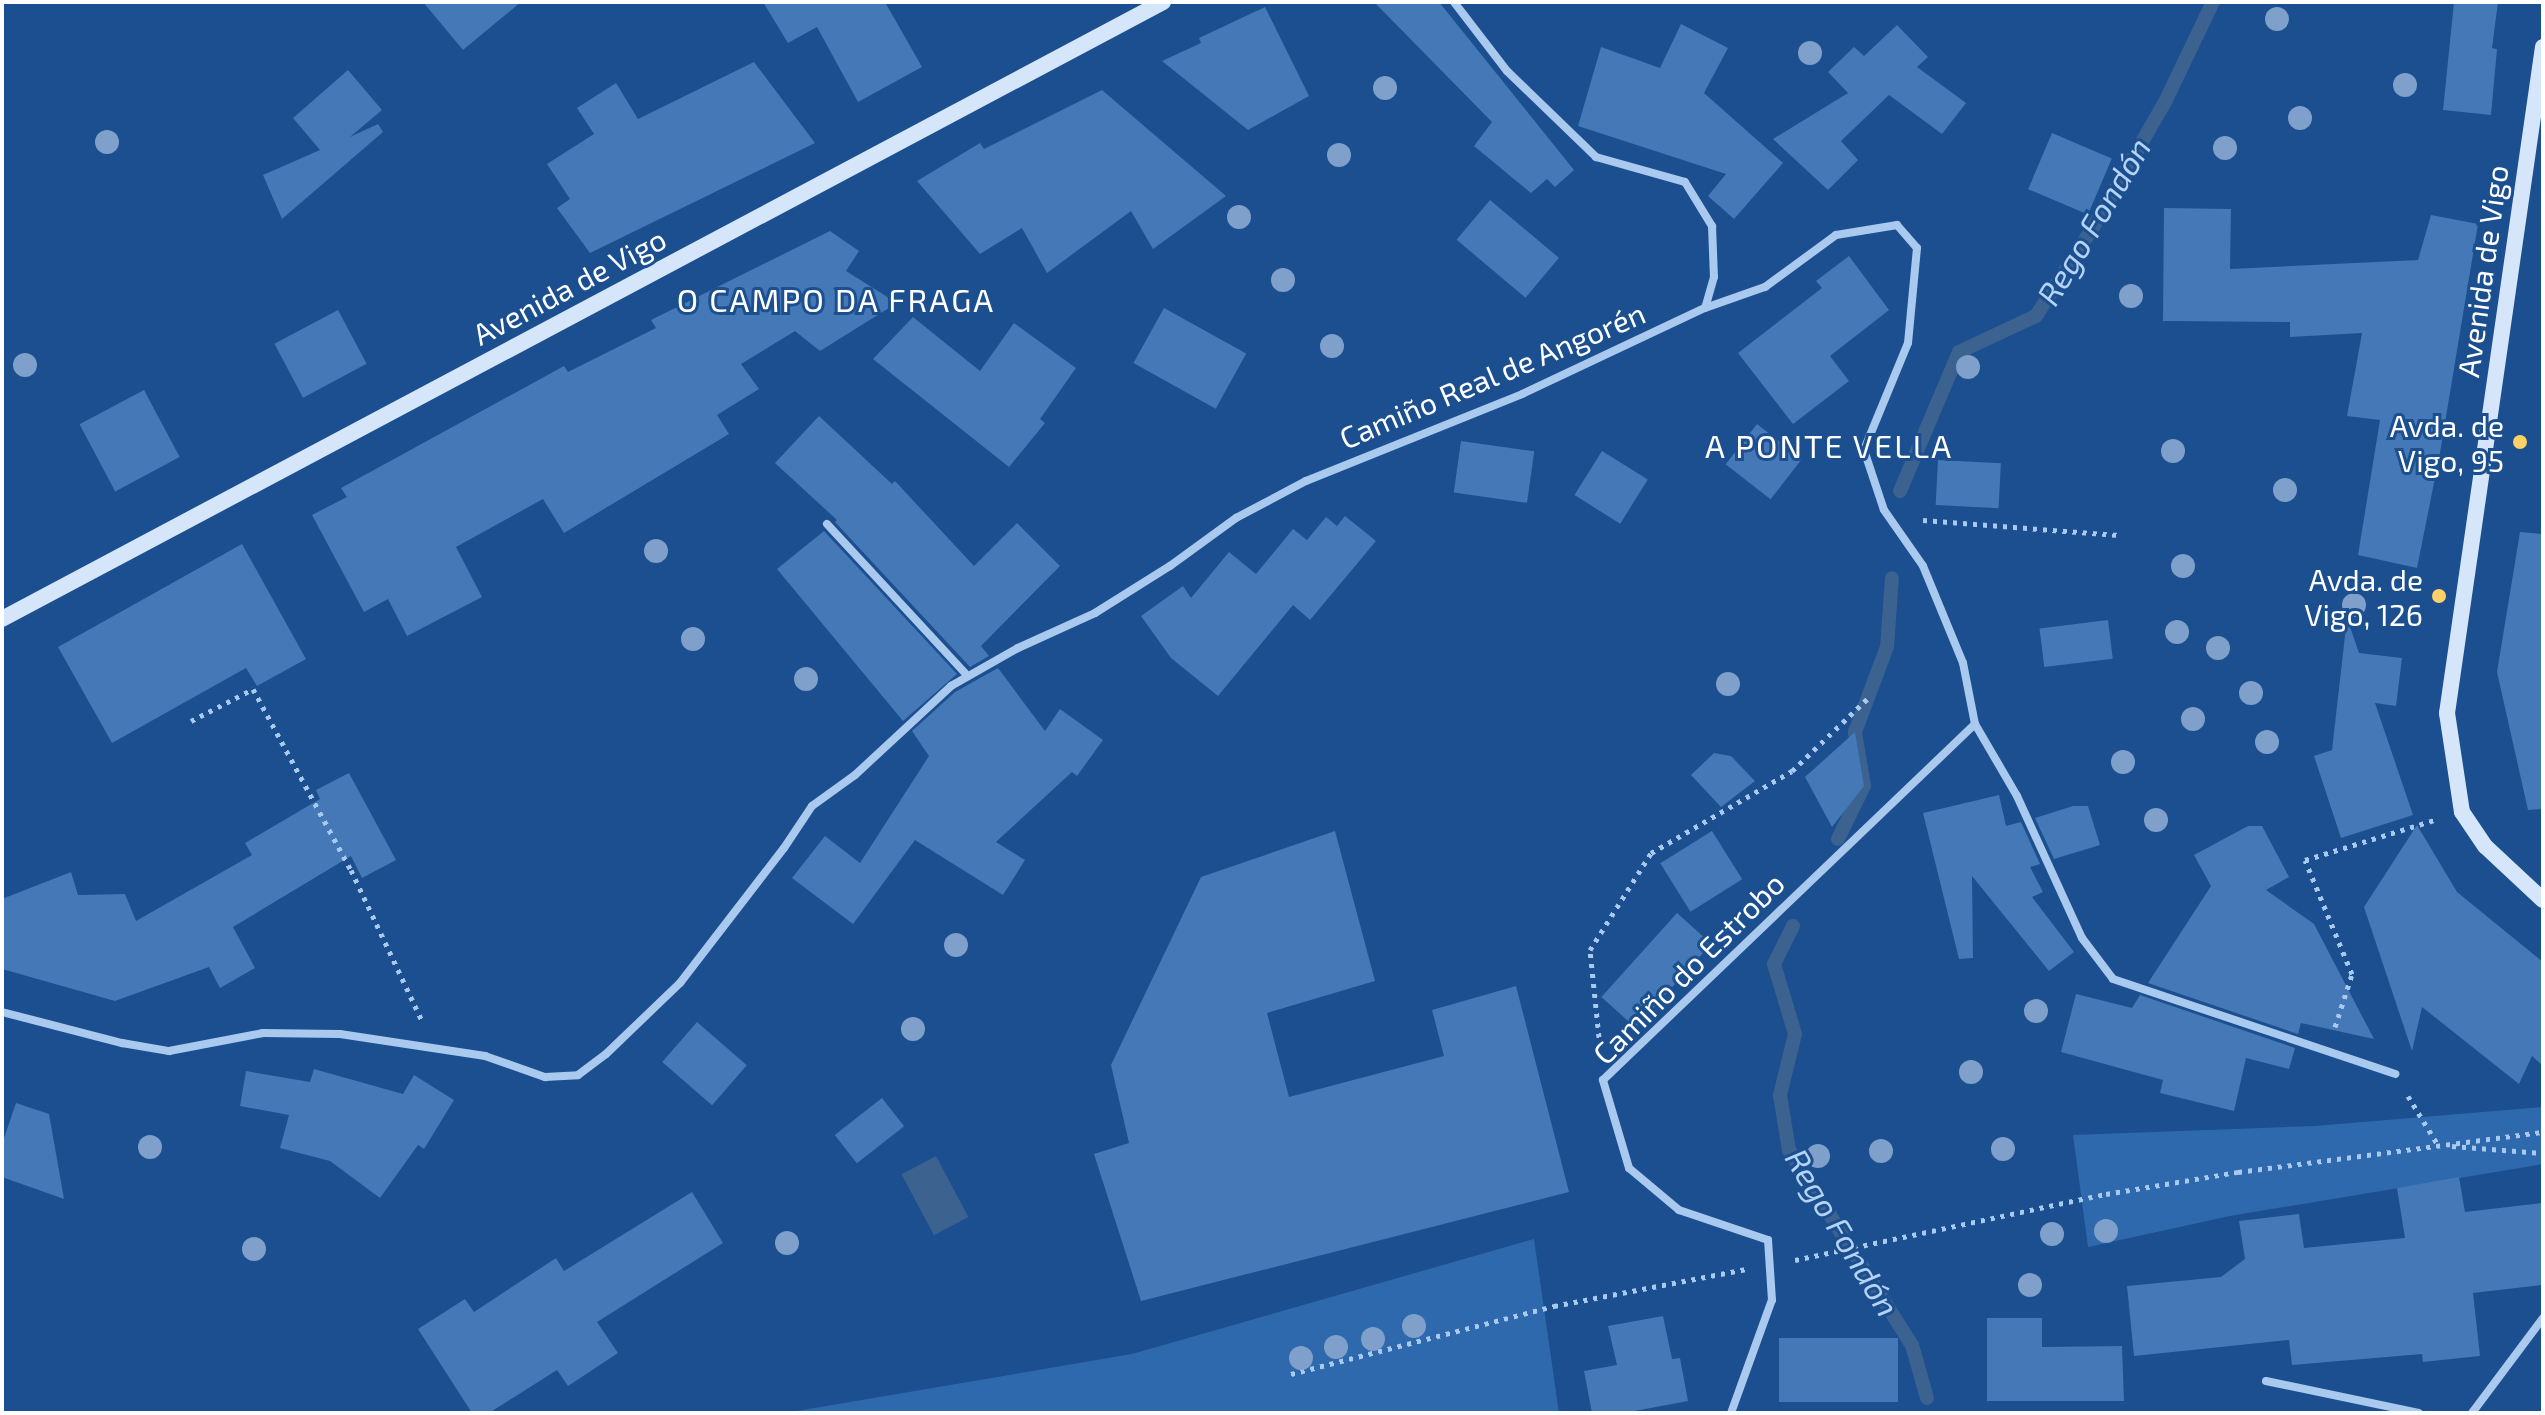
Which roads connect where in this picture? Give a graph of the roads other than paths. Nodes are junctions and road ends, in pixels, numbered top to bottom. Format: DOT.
graph roads {
  1 [pos="1163,2"];
  2 [pos="1454,2"];
  3 [pos="2543,47"];
  4 [pos="1705,308"];
  5 [pos="827,524"];
  6 [pos="2,619"];
  7 [pos="968,676"];
  8 [pos="1975,724"];
  9 [pos="2543,900"];
  10 [pos="2,1012"];
  11 [pos="2395,1074"];
  12 [pos="2543,1318"];
  13 [pos="2266,1381"];
  14 [pos="1731,1413"];
  15 [pos="2419,1413"];
  16 [pos="2472,1413"];
  1 -- 6 [label="main road, Avenida de Vigo"];
  2 -- 4 [label="street"];
  3 -- 9 [label="main road, Avenida de Vigo"];
  4 -- 7 [label="street, Camiño Real de Angorén"];
  4 -- 8 [label="street, Camiño Real de Angorén"];
  5 -- 7 [label="street"];
  7 -- 10 [label="street, Camiño Real de Angorén"];
  8 -- 11 [label="street, Camiño Real de Angorén"];
  8 -- 14 [label="street, Camiño do Estrobo"];
  12 -- 16 [label="street"];
  13 -- 15 [label="street"];
}
